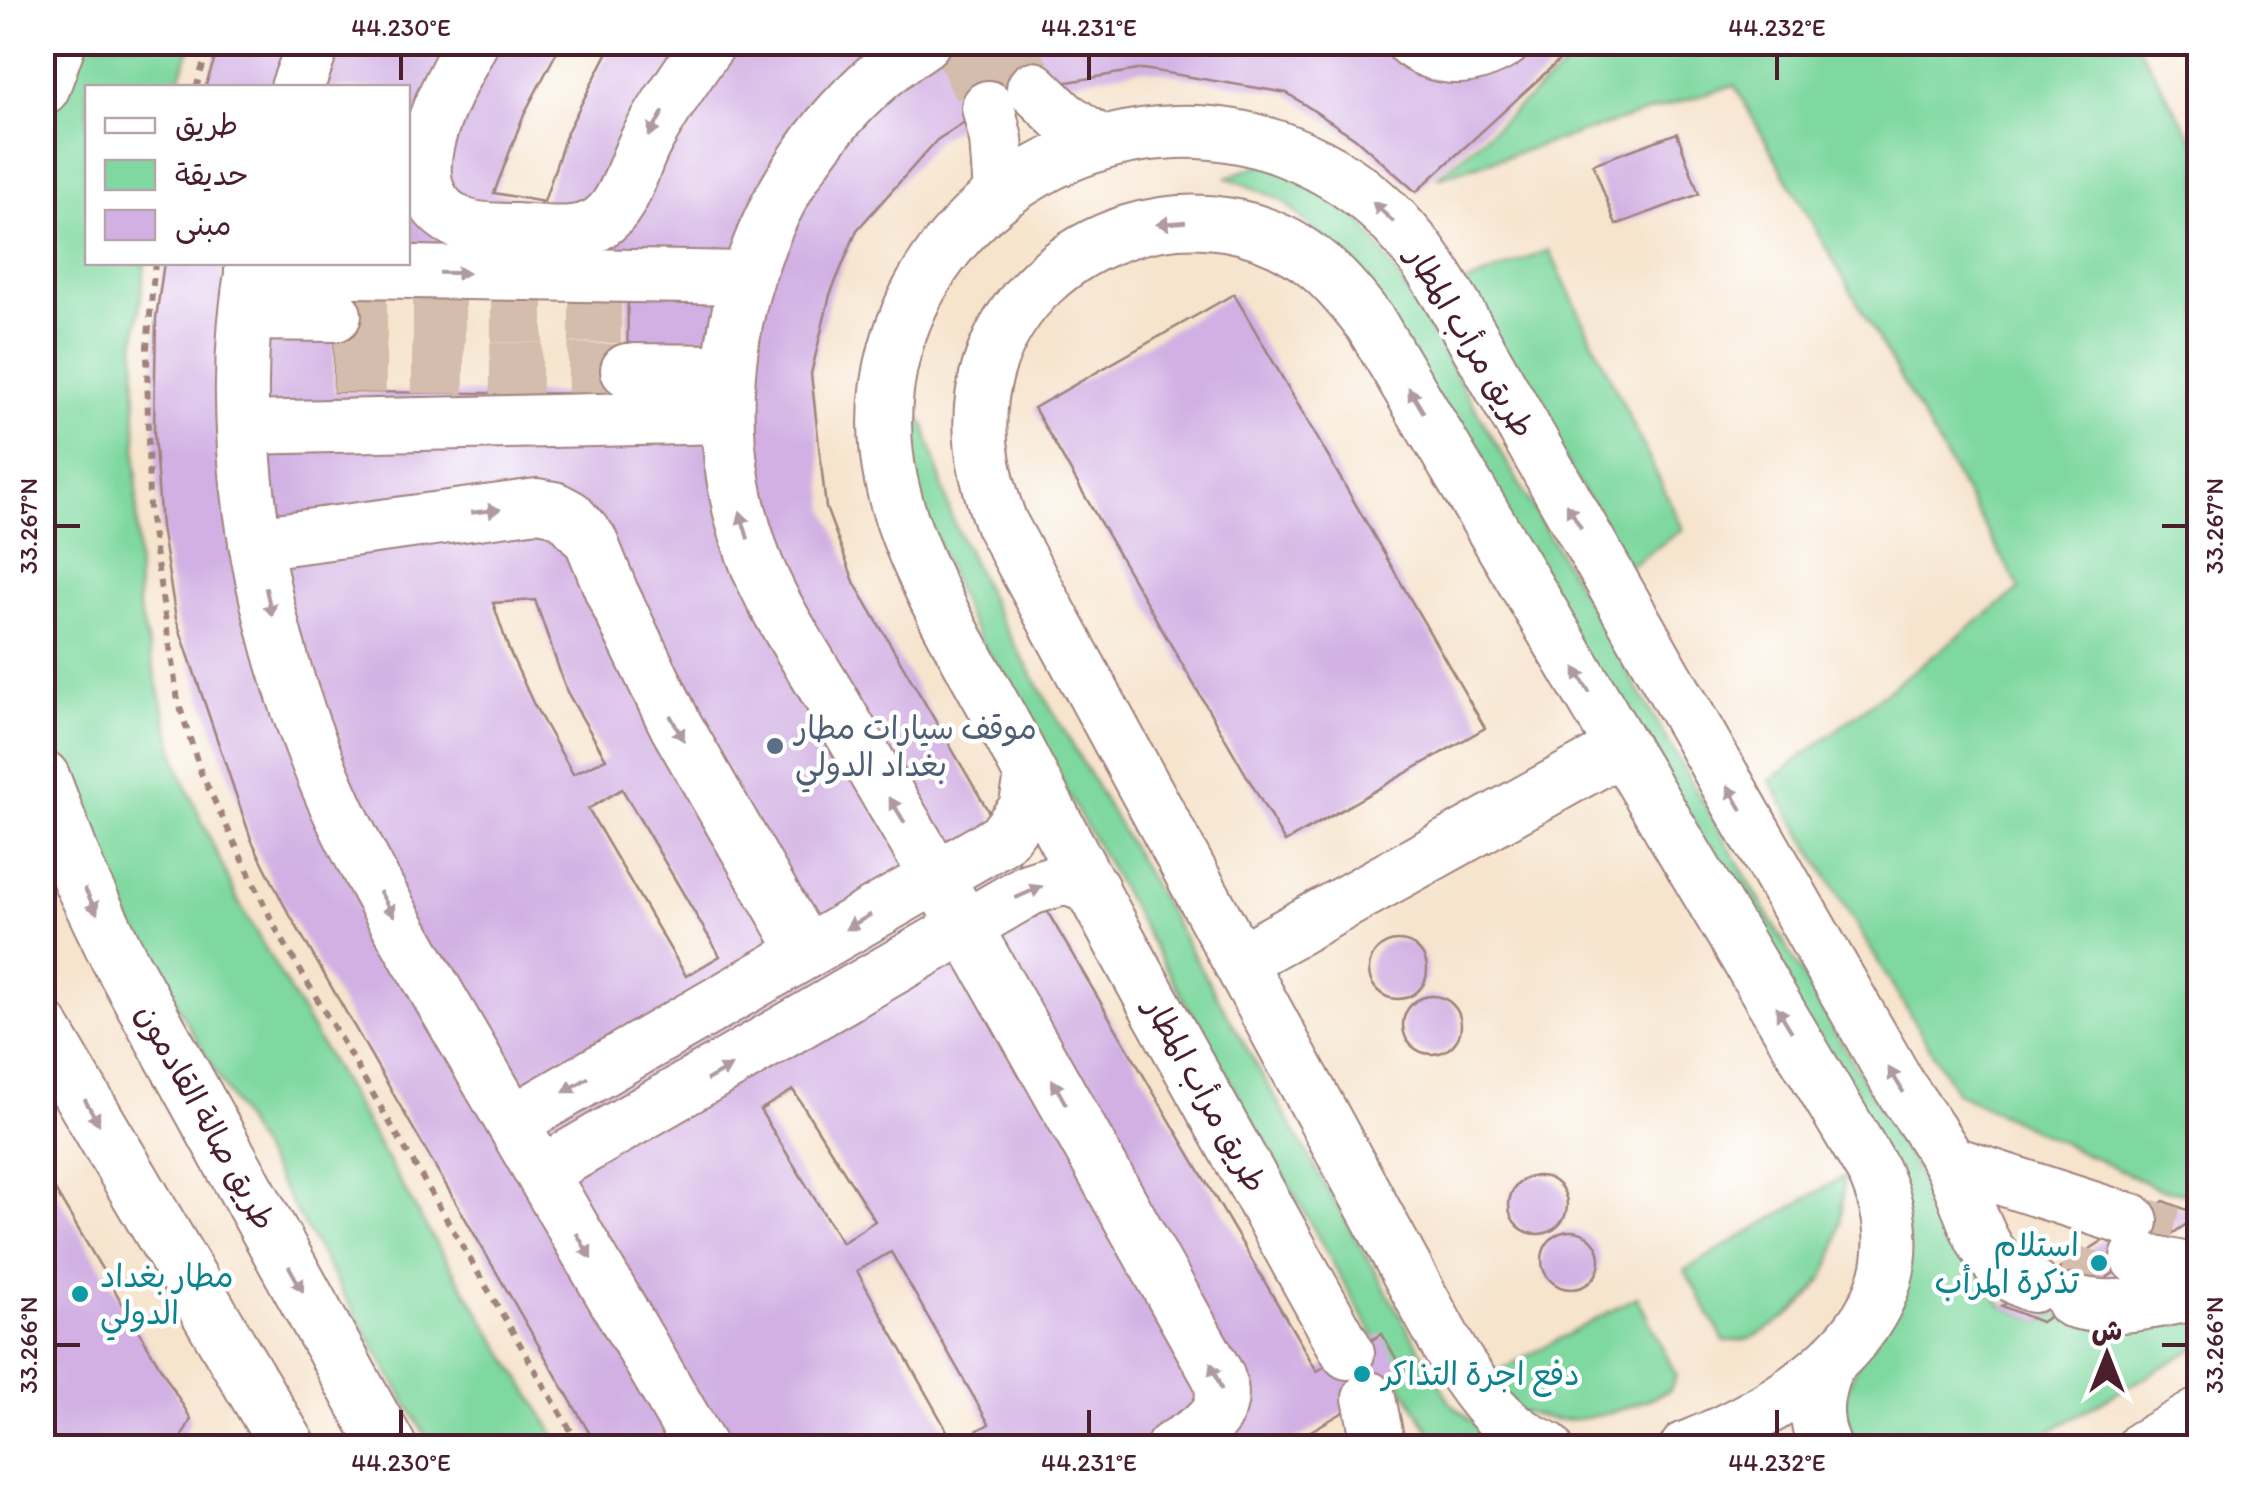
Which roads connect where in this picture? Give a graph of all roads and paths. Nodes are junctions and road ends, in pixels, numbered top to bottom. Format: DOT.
graph roads {
  1 [pos="58,42"];
  2 [pos="210,42"];
  3 [pos="314,42"];
  4 [pos="472,42"];
  5 [pos="710,42"];
  6 [pos="924,42"];
  7 [pos="1412,42"];
  8 [pos="1504,42"];
  9 [pos="197,85"];
  10 [pos="298,85"];
  11 [pos="42,87"];
  12 [pos="1100,142"];
  13 [pos="1000,193"];
  14 [pos="156,265"];
  15 [pos="744,278"];
  16 [pos="250,282"];
  17 [pos="334,315"];
  18 [pos="627,370"];
  19 [pos="727,394"];
  20 [pos="244,428"];
  21 [pos="256,544"];
  22 [pos="1623,748"];
  23 [pos="1032,777"];
  24 [pos="42,778"];
  25 [pos="936,878"];
  26 [pos="1092,889"];
  27 [pos="966,928"];
  28 [pos="806,952"];
  29 [pos="1239,961"];
  30 [pos="42,1028"];
  31 [pos="512,1122"];
  32 [pos="1950,1162"];
  33 [pos="542,1172"];
  34 [pos="2133,1266"];
  35 [pos="1826,1366"];
  36 [pos="2200,1416"];
  37 [pos="1375,1432"];
  38 [pos="289,1448"];
  39 [pos="389,1448"];
  40 [pos="581,1448"];
  41 [pos="700,1448"];
  42 [pos="1172,1448"];
  43 [pos="1547,1448"];
  44 [pos="1686,1448"];
  45 [pos="1825,1448"];
  46 [pos="2144,1448"];
  1 -- 11 [label="main road"];
  2 -- 9 [label="path"];
  3 -- 10 [label="lane"];
  5 -- 4 [label="lane, one-way"];
  6 -- 15 [label="lane"];
  7 -- 8 [label="lane"];
  12 -- 13 [label="lane, طريق مرأب المطار"];
  12 -- 13 [label="lane"];
  32 -- 12 [label="lane, طريق مرأب المطار, one-way"];
  13 -- 23 [label="lane, طريق مرأب المطار"];
  14 -- 40 [label="path"];
  16 -- 15 [label="lane, one-way"];
  15 -- 19 [label="lane"];
  16 -- 17 [label="lane"];
  16 -- 20 [label="lane"];
  18 -- 19 [label="lane"];
  19 -- 20 [label="lane"];
  25 -- 19 [label="lane, one-way"];
  20 -- 21 [label="lane"];
  21 -- 28 [label="lane, one-way"];
  21 -- 31 [label="lane, one-way"];
  22 -- 29 [label="lane"];
  22 -- 29 [label="lane, one-way"];
  35 -- 22 [label="lane, one-way"];
  23 -- 25 [label="lane"];
  23 -- 26 [label="lane, طريق مرأب المطار"];
  24 -- 39 [label="main road, طريق صالة القادمون, one-way"];
  25 -- 27 [label="lane"];
  25 -- 28 [label="lane, one-way"];
  27 -- 26 [label="lane, one-way"];
  26 -- 37 [label="lane, طريق مرأب المطار"];
  33 -- 27 [label="lane, one-way"];
  42 -- 27 [label="lane, one-way"];
  28 -- 31 [label="lane, one-way"];
  29 -- 43 [label="lane"];
  30 -- 38 [label="main road, one-way"];
  31 -- 33 [label="lane"];
  32 -- 34 [label="lane"];
  32 -- 34 [label="lane, طريق مرأب المطار"];
  33 -- 41 [label="lane, one-way"];
  35 -- 44 [label="lane"];
  35 -- 45 [label="lane"];
  36 -- 46 [label="main road"];
}
